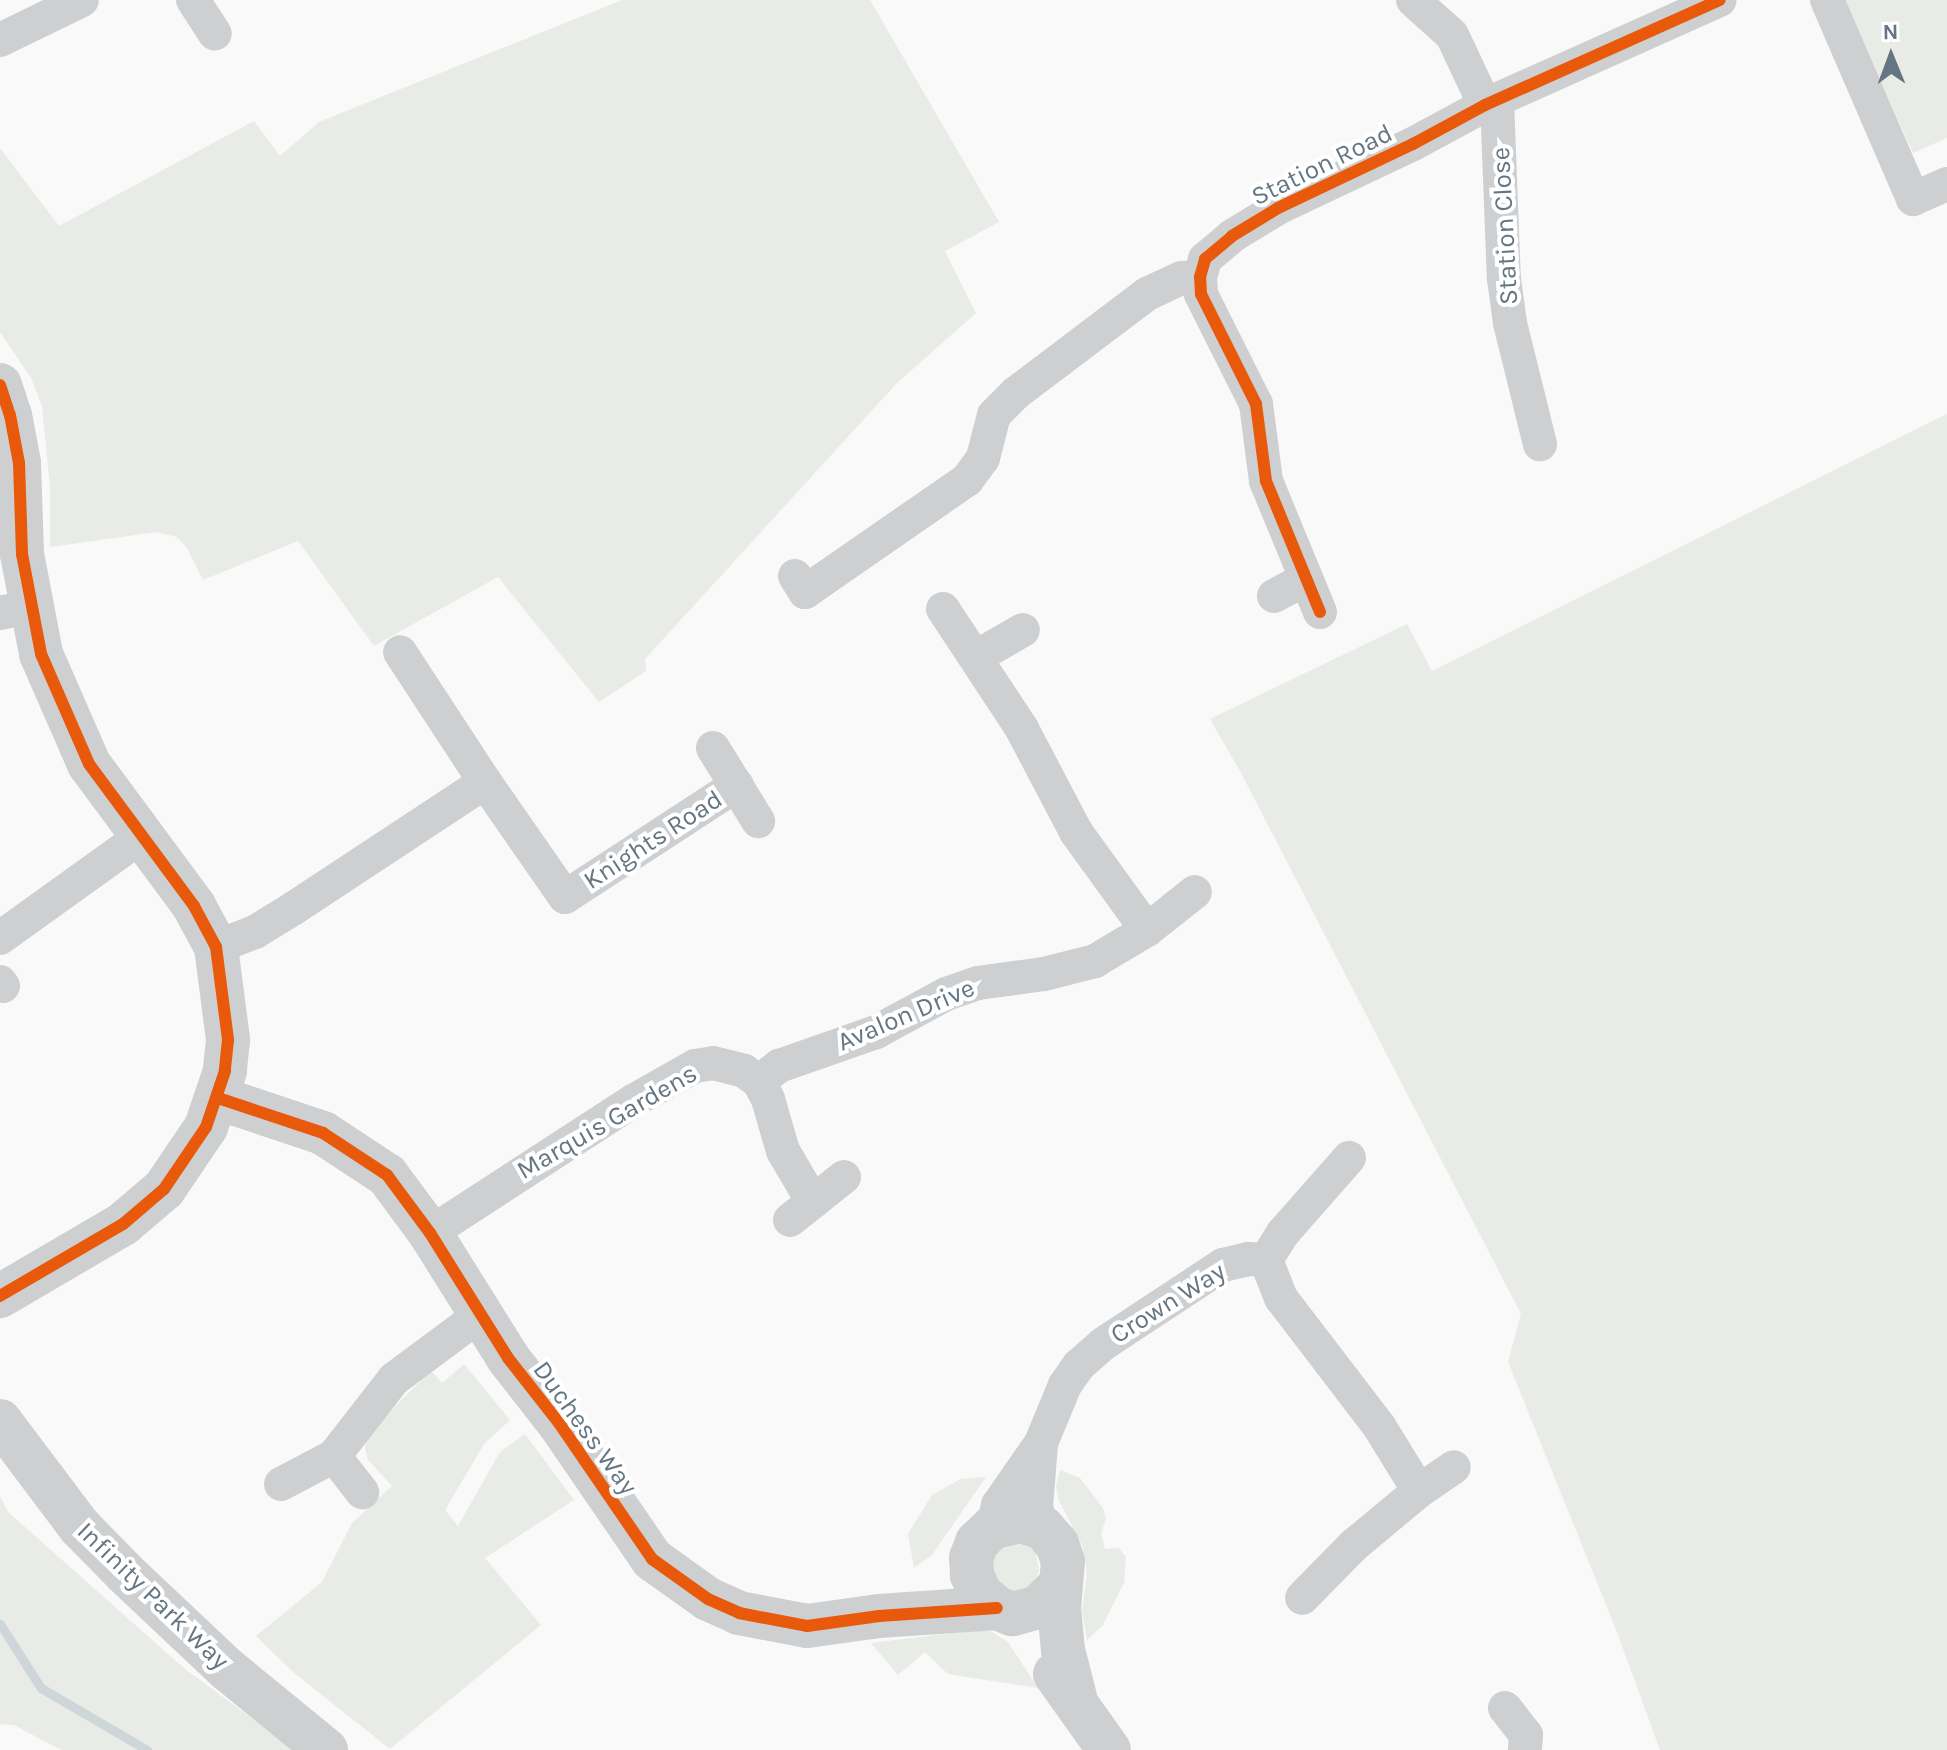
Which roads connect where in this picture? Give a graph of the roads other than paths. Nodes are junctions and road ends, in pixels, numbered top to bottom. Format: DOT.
graph roads {
  1 [pos="82,0"];
  2 [pos="193,0"];
  3 [pos="1413,0"];
  4 [pos="1720,0"];
  5 [pos="1827,0"];
  6 [pos="215,34"];
  7 [pos="0,40"];
  8 [pos="1491,103"];
  9 [pos="1947,184"];
  10 [pos="1200,277"];
  11 [pos="0,385"];
  12 [pos="1540,444"];
  13 [pos="795,576"];
  14 [pos="1306,579"];
  15 [pos="1274,596"];
  16 [pos="943,609"];
  17 [pos="15,610"];
  18 [pos="1320,612"];
  19 [pos="1023,630"];
  20 [pos="400,652"];
  21 [pos="976,657"];
  22 [pos="713,748"];
  23 [pos="485,782"];
  24 [pos="737,785"];
  25 [pos="758,821"];
  26 [pos="142,836"];
  27 [pos="1195,892"];
  28 [pos="1147,930"];
  29 [pos="0,938"];
  30 [pos="216,947"];
  31 [pos="759,1082"];
  32 [pos="218,1098"];
  33 [pos="1349,1158"];
  34 [pos="844,1177"];
  35 [pos="430,1233"];
  36 [pos="1266,1260"];
  37 [pos="0,1296"];
  38 [pos="480,1315"];
  39 [pos="0,1421"];
  40 [pos="1041,1443"];
  41 [pos="334,1456"];
  42 [pos="1454,1467"];
  43 [pos="281,1484"];
  44 [pos="1419,1491"];
  45 [pos="362,1492"];
  46 [pos="993,1527"];
  47 [pos="1043,1528"];
  48 [pos="970,1567"];
  49 [pos="1060,1585"];
  50 [pos="1302,1598"];
  51 [pos="1005,1611"];
  52 [pos="879,1616"];
  53 [pos="1075,1697"];
  54 [pos="1505,1708"];
  55 [pos="326,1750"];
  56 [pos="1109,1750"];
  57 [pos="1525,1750"];
  1 -- 7 [label="street"];
  2 -- 6 [label="street"];
  3 -- 8 [label="street"];
  4 -- 8 [label="street, Station Road"];
  5 -- 9 [label="street"];
  8 -- 10 [label="street, Station Road"];
  8 -- 12 [label="street, Station Close"];
  10 -- 13 [label="street"];
  10 -- 14 [label="street"];
  11 -- 17 [label="street"];
  14 -- 15 [label="street"];
  14 -- 18 [label="street"];
  16 -- 21 [label="street"];
  17 -- 26 [label="street"];
  19 -- 21 [label="street"];
  20 -- 23 [label="street, Knights Road"];
  21 -- 28 [label="street"];
  22 -- 24 [label="street, Knights Road"];
  23 -- 24 [label="street, Knights Road"];
  23 -- 30 [label="street"];
  24 -- 25 [label="street, Knights Road"];
  26 -- 29 [label="street"];
  26 -- 30 [label="street"];
  27 -- 28 [label="street, Avalon Drive"];
  28 -- 31 [label="street, Avalon Drive"];
  30 -- 32 [label="street"];
  31 -- 34 [label="street"];
  31 -- 35 [label="street, Marquis Gardens"];
  32 -- 35 [label="street, Duchess Way"];
  32 -- 37 [label="street"];
  33 -- 36 [label="street"];
  35 -- 38 [label="street, Duchess Way"];
  36 -- 40 [label="street, Crown Way"];
  36 -- 44 [label="street"];
  38 -- 41 [label="street"];
  38 -- 52 [label="street, Duchess Way"];
  39 -- 55 [label="street, Infinity Park Way"];
  40 -- 46 [label="street, Crown Way"];
  40 -- 47 [label="street, Crown Way"];
  41 -- 43 [label="street"];
  41 -- 45 [label="street"];
  42 -- 44 [label="street"];
  44 -- 50 [label="street"];
  46 -- 47 [label="street"];
  46 -- 48 [label="street, Crown Way"];
  47 -- 49 [label="street, Crown Way"];
  48 -- 51 [label="street, Crown Way"];
  48 -- 52 [label="street, Duchess Way"];
  49 -- 51 [label="street"];
  49 -- 53 [label="street, Crown Way"];
  51 -- 52 [label="street, Duchess Way"];
  51 -- 53 [label="street, Crown Way"];
  53 -- 56 [label="street, Crown Way"];
  54 -- 57 [label="street"];
}
